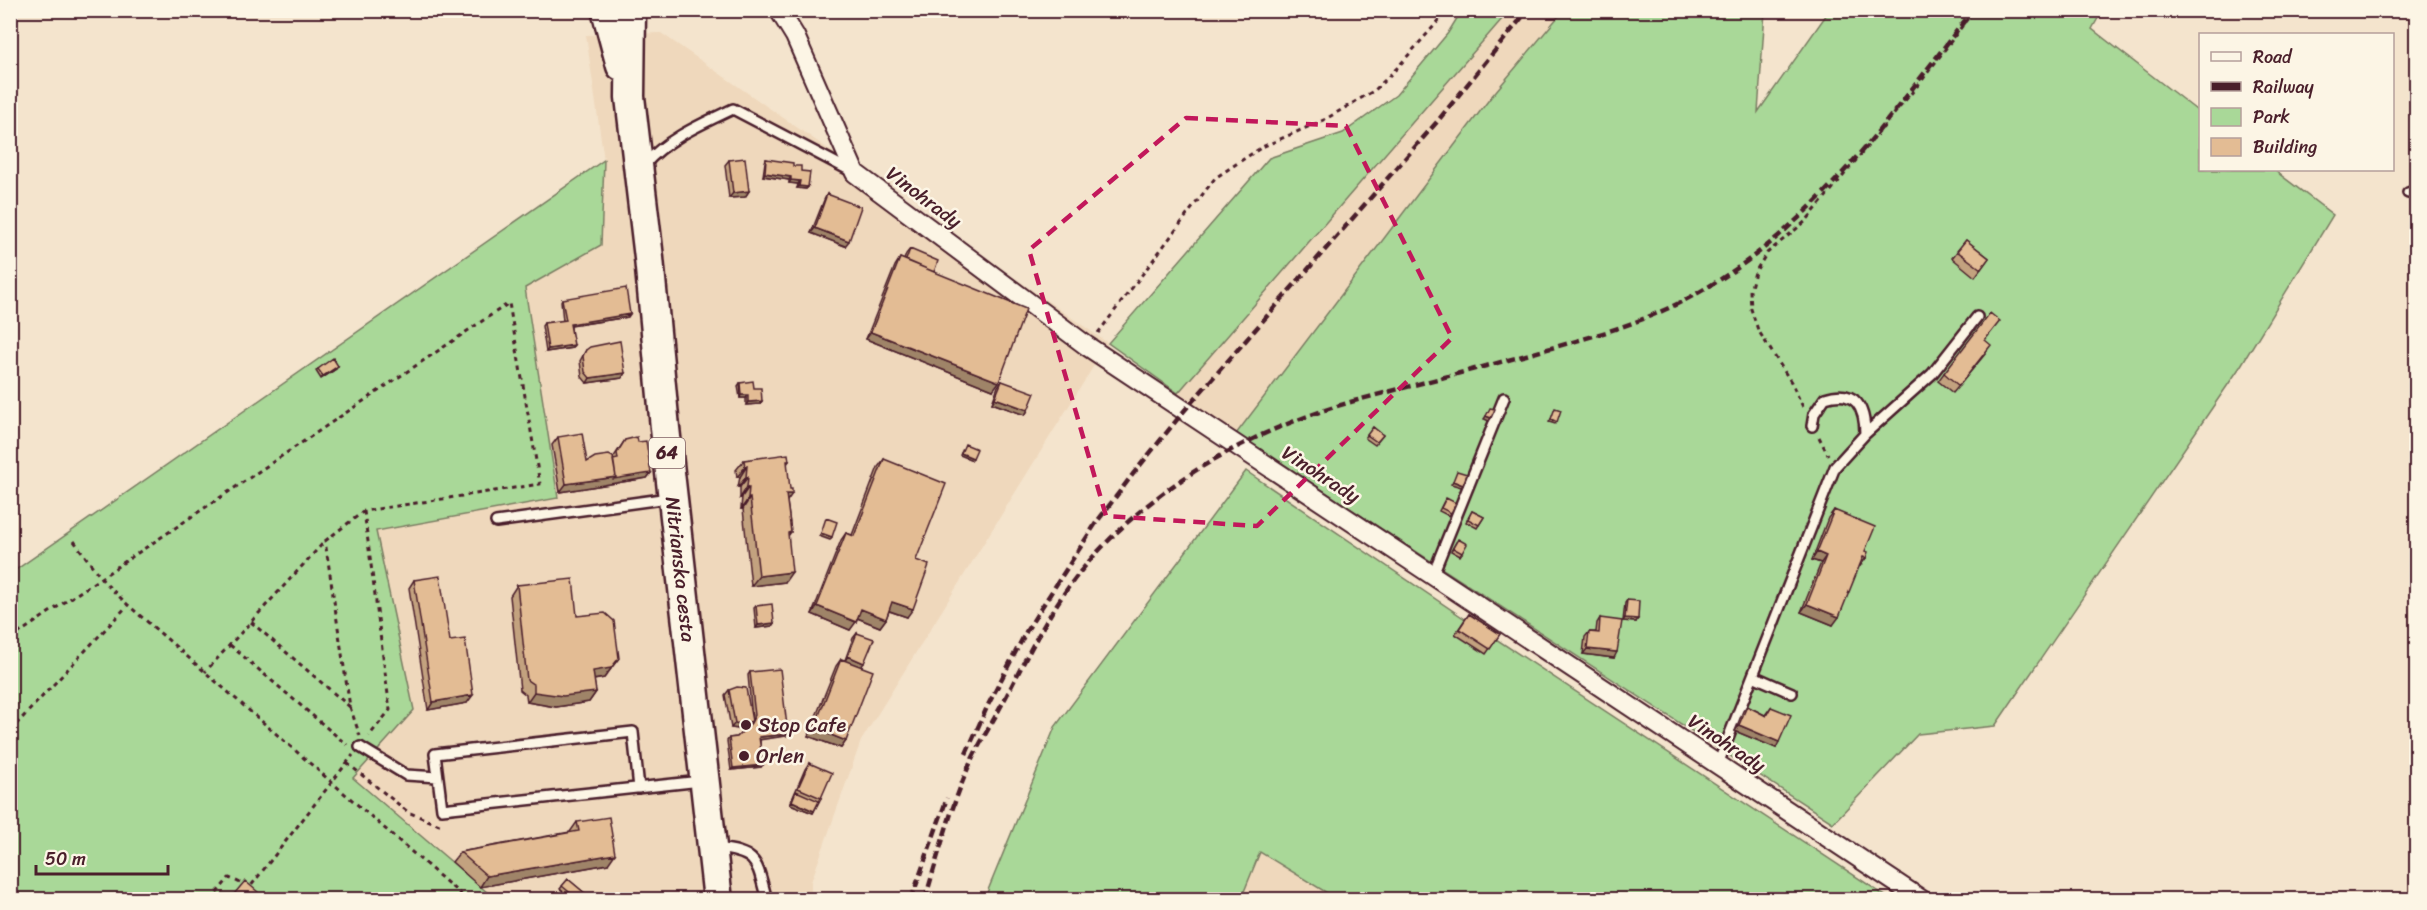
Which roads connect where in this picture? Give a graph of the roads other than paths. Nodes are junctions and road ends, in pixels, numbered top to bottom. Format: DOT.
graph roads {
  1 [pos="606,10"];
  2 [pos="631,10"];
  3 [pos="779,10"];
  4 [pos="630,97"];
  5 [pos="639,170"];
  6 [pos="855,174"];
  7 [pos="1977,317"];
  8 [pos="1504,398"];
  9 [pos="1812,426"];
  10 [pos="1864,434"];
  11 [pos="672,497"];
  12 [pos="496,522"];
  13 [pos="1433,574"];
  14 [pos="1753,676"];
  15 [pos="1791,693"];
  16 [pos="360,747"];
  17 [pos="1718,764"];
  18 [pos="438,777"];
  19 [pos="703,780"];
  20 [pos="639,788"];
  21 [pos="711,848"];
  22 [pos="718,900"];
  23 [pos="767,900"];
  24 [pos="1922,900"];
  1 -- 4 [label="main road, Nitrianska cesta / 64"];
  2 -- 4 [label="main road, Nitrianska cesta / 64"];
  3 -- 6 [label="street, Vinohrady"];
  4 -- 5 [label="main road, Nitrianska cesta / 64"];
  5 -- 6 [label="lane"];
  5 -- 11 [label="main road, Nitrianska cesta / 64"];
  6 -- 13 [label="street, Vinohrady"];
  7 -- 10 [label="lane"];
  8 -- 13 [label="lane"];
  9 -- 10 [label="lane"];
  10 -- 14 [label="lane"];
  11 -- 12 [label="lane"];
  11 -- 19 [label="main road, Nitrianska cesta / 64"];
  13 -- 17 [label="street, Vinohrady"];
  14 -- 15 [label="lane"];
  14 -- 17 [label="lane"];
  16 -- 18 [label="lane"];
  17 -- 24 [label="street, Vinohrady"];
  18 -- 20 [label="lane"];
  18 -- 20 [label="lane"];
  19 -- 20 [label="lane"];
  19 -- 21 [label="main road, Nitrianska cesta / 64"];
  21 -- 22 [label="main road, Nitrianska cesta / 64"];
  21 -- 23 [label="lane"];
}
